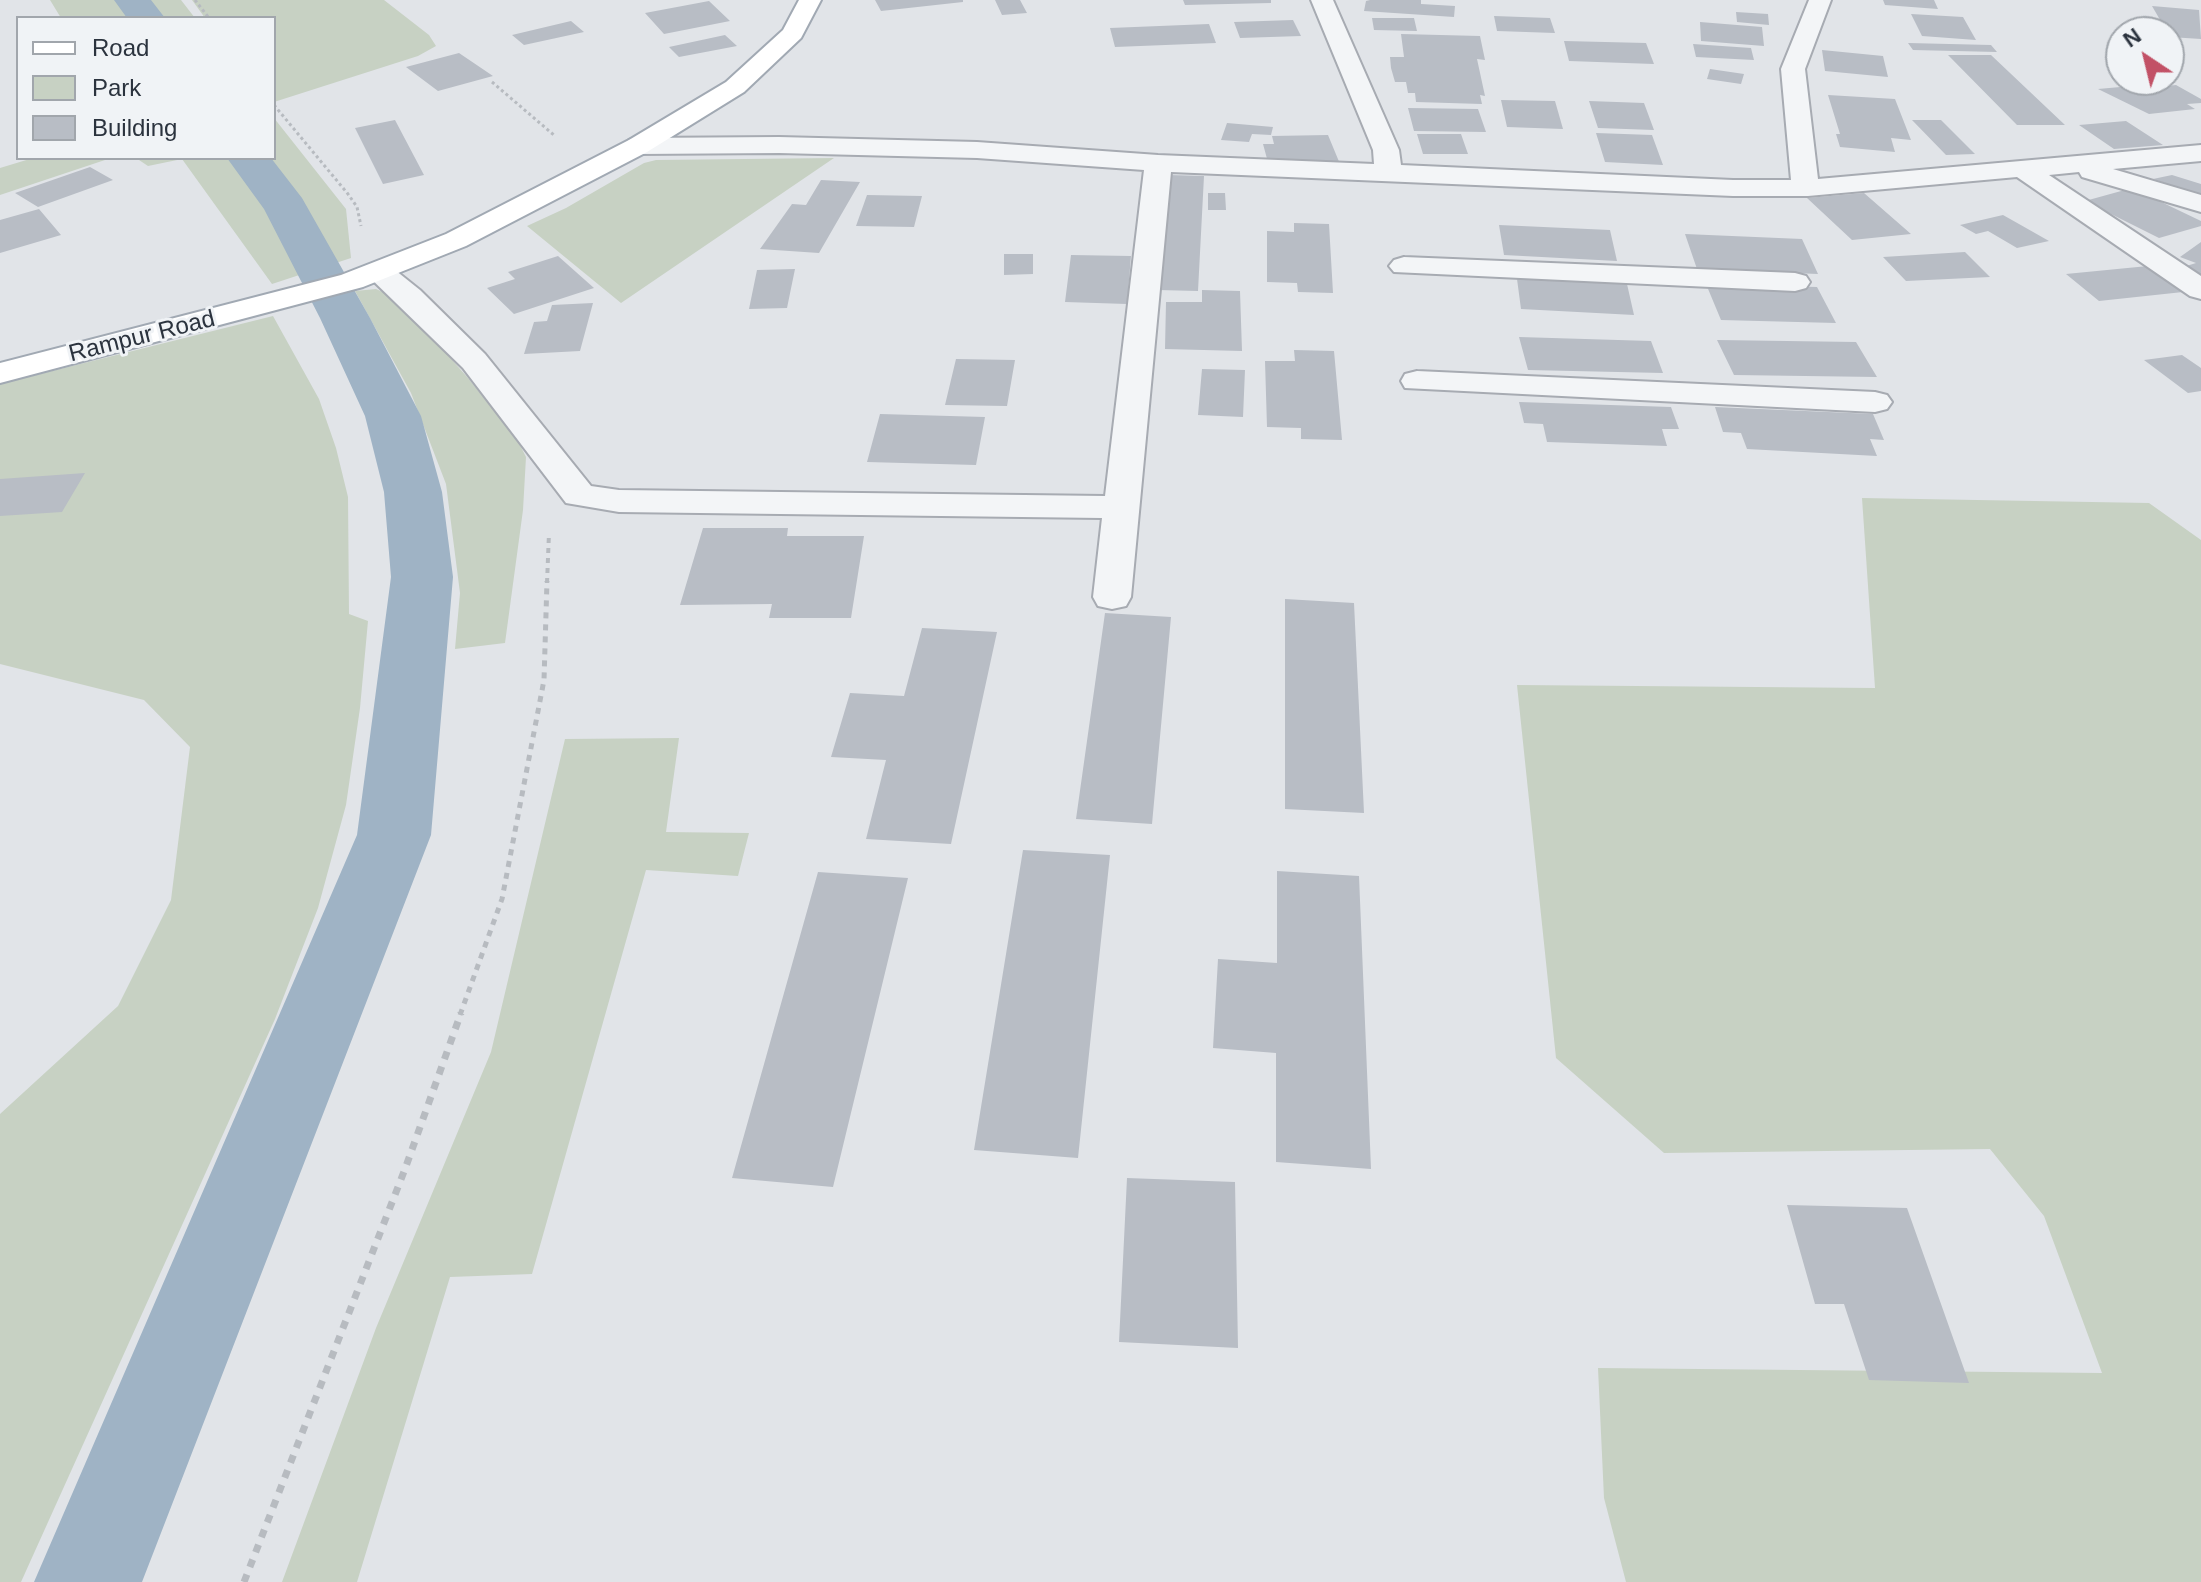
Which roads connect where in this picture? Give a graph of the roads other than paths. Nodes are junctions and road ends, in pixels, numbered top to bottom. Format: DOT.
graph roads {
  1 [pos="810,0"];
  2 [pos="1322,0"];
  3 [pos="1820,0"];
  4 [pos="638,146"];
  5 [pos="2201,153"];
  6 [pos="1158,163"];
  7 [pos="2066,163"];
  8 [pos="2021,168"];
  9 [pos="1388,174"];
  10 [pos="1808,188"];
  11 [pos="2201,204"];
  12 [pos="1404,266"];
  13 [pos="366,276"];
  14 [pos="1795,282"];
  15 [pos="2201,290"];
  16 [pos="0,373"];
  17 [pos="1417,381"];
  18 [pos="1875,402"];
  19 [pos="1122,507"];
  20 [pos="1112,597"];
  1 -- 4 [label="main road, Rampur Road"];
  2 -- 9 [label="street"];
  3 -- 10 [label="street"];
  4 -- 6 [label="street"];
  4 -- 13 [label="main road, Rampur Road"];
  5 -- 7 [label="street"];
  6 -- 9 [label="street"];
  6 -- 19 [label="street"];
  7 -- 8 [label="street"];
  7 -- 11 [label="street"];
  8 -- 10 [label="street"];
  8 -- 15 [label="street"];
  9 -- 10 [label="street"];
  12 -- 14 [label="street"];
  13 -- 16 [label="main road, Rampur Road"];
  13 -- 19 [label="street"];
  17 -- 18 [label="street"];
  19 -- 20 [label="street"];
}
